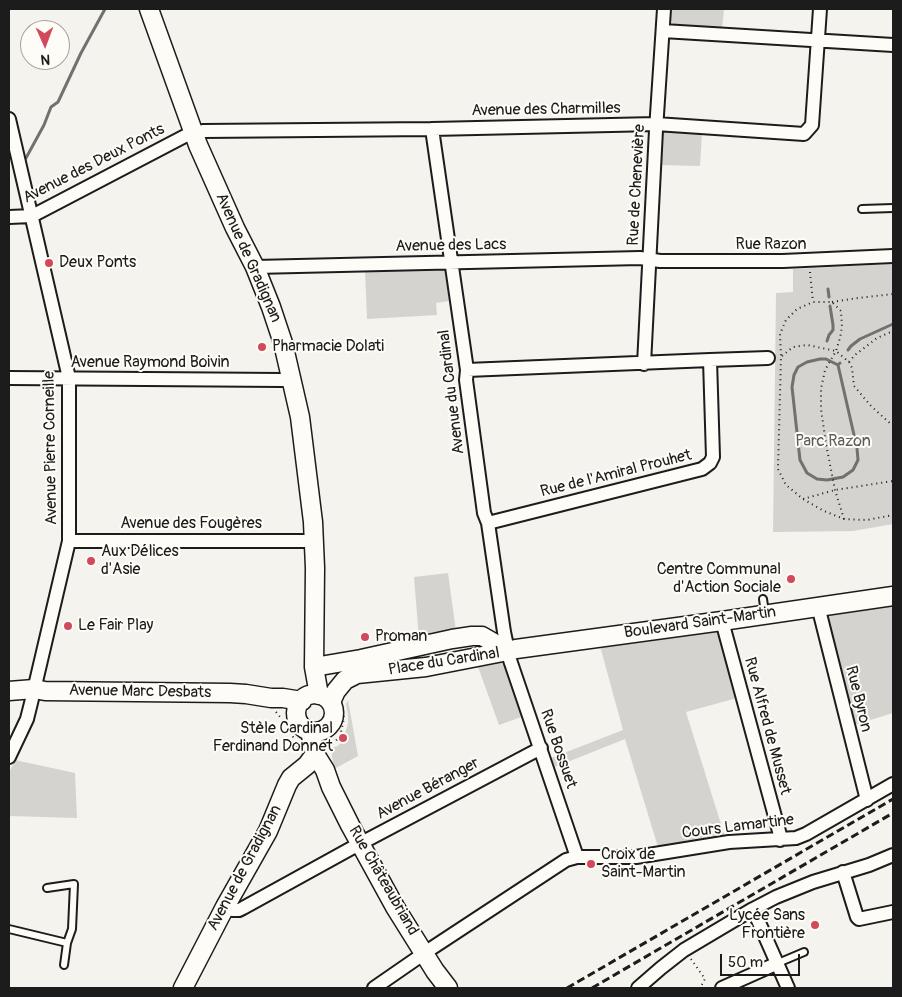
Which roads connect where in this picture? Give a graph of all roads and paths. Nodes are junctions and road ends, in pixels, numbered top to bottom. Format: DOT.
graph roads {
  1 [pos="150,9"];
  2 [pos="664,9"];
  3 [pos="820,9"];
  4 [pos="663,31"];
  5 [pos="818,41"];
  6 [pos="893,45"];
  7 [pos="9,119"];
  8 [pos="656,124"];
  9 [pos="432,129"];
  10 [pos="193,133"];
  11 [pos="893,208"];
  12 [pos="862,209"];
  13 [pos="32,216"];
  14 [pos="9,217"];
  15 [pos="893,256"];
  16 [pos="649,259"];
  17 [pos="809,261"];
  18 [pos="450,262"];
  19 [pos="254,266"];
  20 [pos="893,294"];
  21 [pos="813,302"];
  22 [pos="832,302"];
  23 [pos="893,331"];
  24 [pos="836,351"];
  25 [pos="781,356"];
  26 [pos="768,358"];
  27 [pos="710,360"];
  28 [pos="849,362"];
  29 [pos="644,364"];
  30 [pos="467,370"];
  31 [pos="9,378"];
  32 [pos="69,378"];
  33 [pos="292,378"];
  34 [pos="893,426"];
  35 [pos="893,481"];
  36 [pos="836,490"];
  37 [pos="803,498"];
  38 [pos="893,516"];
  39 [pos="844,519"];
  40 [pos="488,524"];
  41 [pos="68,541"];
  42 [pos="314,541"];
  43 [pos="893,596"];
  44 [pos="818,606"];
  45 [pos="722,621"];
  46 [pos="508,651"];
  47 [pos="361,659"];
  48 [pos="314,667"];
  49 [pos="34,689"];
  50 [pos="9,691"];
  51 [pos="313,703"];
  52 [pos="321,735"];
  53 [pos="541,748"];
  54 [pos="307,754"];
  55 [pos="9,757"];
  56 [pos="325,770"];
  57 [pos="893,784"];
  58 [pos="866,800"];
  59 [pos="780,840"];
  60 [pos="360,844"];
  61 [pos="893,855"];
  62 [pos="577,857"];
  63 [pos="843,872"];
  64 [pos="47,888"];
  65 [pos="225,907"];
  66 [pos="753,909"];
  67 [pos="893,912"];
  68 [pos="9,930"];
  69 [pos="67,943"];
  70 [pos="804,952"];
  71 [pos="425,953"];
  72 [pos="689,956"];
  73 [pos="778,963"];
  74 [pos="64,965"];
  75 [pos="183,988"];
  76 [pos="374,988"];
  77 [pos="448,988"];
  78 [pos="638,988"];
  79 [pos="700,988"];
  80 [pos="722,988"];
  81 [pos="788,988"];
  1 -- 10 [label="street, Avenue de Gradignan"];
  2 -- 4 [label="street, Rue de Chenevière"];
  3 -- 5 [label="street"];
  4 -- 5 [label="street"];
  4 -- 8 [label="street, Rue de Chenevière"];
  5 -- 6 [label="street"];
  5 -- 8 [label="street, Avenue des Charmilles"];
  7 -- 13 [label="street, Avenue Pierre Corneille"];
  8 -- 9 [label="street, Avenue des Charmilles"];
  8 -- 16 [label="street, Rue de Chenevière"];
  9 -- 10 [label="street, Avenue des Charmilles"];
  9 -- 18 [label="street, Avenue du Cardinal"];
  10 -- 13 [label="street, Avenue des Deux Ponts"];
  10 -- 19 [label="street, Avenue de Gradignan"];
  11 -- 12 [label="lane"];
  13 -- 14 [label="street, Avenue des Deux Ponts"];
  13 -- 32 [label="street, Avenue Pierre Corneille"];
  15 -- 17 [label="street, Rue Razon"];
  16 -- 17 [label="street, Rue Razon"];
  16 -- 18 [label="street, Avenue des Lacs"];
  16 -- 29 [label="street, Rue de Chenevière"];
  17 -- 21 [label="path"];
  18 -- 19 [label="street, Avenue des Lacs"];
  18 -- 30 [label="street, Avenue du Cardinal"];
  19 -- 33 [label="street, Avenue de Gradignan"];
  20 -- 22 [label="path"];
  21 -- 22 [label="path"];
  21 -- 25 [label="path"];
  22 -- 24 [label="path"];
  23 -- 28 [label="path"];
  24 -- 25 [label="path"];
  24 -- 28 [label="path"];
  24 -- 36 [label="path"];
  25 -- 26 [label="path"];
  25 -- 37 [label="path"];
  26 -- 27 [label="street"];
  27 -- 29 [label="street"];
  27 -- 40 [label="street, Rue de l'Amiral Prouhet"];
  28 -- 34 [label="path"];
  29 -- 30 [label="street"];
  30 -- 40 [label="street, Avenue du Cardinal"];
  31 -- 32 [label="street, Avenue Raymond Boivin"];
  32 -- 33 [label="street, Avenue Raymond Boivin"];
  32 -- 41 [label="street, Avenue Pierre Corneille"];
  33 -- 42 [label="street, Avenue de Gradignan"];
  35 -- 36 [label="path"];
  36 -- 37 [label="path"];
  36 -- 39 [label="path"];
  37 -- 39 [label="path"];
  38 -- 39 [label="path"];
  40 -- 46 [label="street, Avenue du Cardinal"];
  41 -- 42 [label="street, Avenue des Fougères"];
  41 -- 49 [label="street, Avenue Pierre Corneille"];
  42 -- 48 [label="street, Avenue de Gradignan"];
  43 -- 44 [label="street, Boulevard Saint-Martin"];
  44 -- 45 [label="street, Boulevard Saint-Martin"];
  44 -- 58 [label="street, Rue Byron"];
  45 -- 46 [label="street, Boulevard Saint-Martin"];
  45 -- 59 [label="street, Rue Alfred de Musset"];
  46 -- 47 [label="street, Place du Cardinal"];
  46 -- 51 [label="street, Place du Cardinal"];
  46 -- 53 [label="street, Rue Bossuet"];
  47 -- 48 [label="street, Place du Cardinal"];
  47 -- 51 [label="street, Place du Cardinal"];
  48 -- 51 [label="street, Avenue de Gradignan"];
  49 -- 50 [label="street, Avenue Marc Desbats"];
  49 -- 51 [label="street, Avenue Marc Desbats"];
  49 -- 55 [label="street, Avenue Pierre Corneille"];
  51 -- 52 [label="street"];
  51 -- 52 [label="street, Avenue de Gradignan"];
  51 -- 52 [label="path"];
  51 -- 54 [label="path"];
  52 -- 54 [label="street, Rue Châteaubriand"];
  52 -- 56 [label="street, Rue Châteaubriand"];
  53 -- 60 [label="street, Avenue Béranger"];
  53 -- 62 [label="street, Rue Bossuet"];
  54 -- 56 [label="street, Rue Châteaubriand"];
  54 -- 65 [label="street, Avenue de Gradignan"];
  56 -- 60 [label="street, Rue Châteaubriand"];
  57 -- 58 [label="street, Cours Lamartine"];
  58 -- 59 [label="street, Cours Lamartine"];
  59 -- 62 [label="street, Cours Lamartine"];
  60 -- 65 [label="street, Avenue Béranger"];
  60 -- 71 [label="street, Rue Châteaubriand"];
  61 -- 63 [label="street"];
  62 -- 71 [label="street, Cours Lamartine"];
  63 -- 66 [label="street"];
  63 -- 67 [label="street"];
  64 -- 69 [label="lane"];
  65 -- 75 [label="street, Avenue de Gradignan"];
  66 -- 73 [label="street"];
  66 -- 78 [label="street"];
  68 -- 69 [label="lane"];
  69 -- 74 [label="lane"];
  70 -- 73 [label="lane"];
  71 -- 76 [label="street, Cours Lamartine"];
  71 -- 77 [label="street, Rue Châteaubriand"];
  72 -- 79 [label="path"];
  73 -- 80 [label="street"];
  73 -- 81 [label="street"];
}
